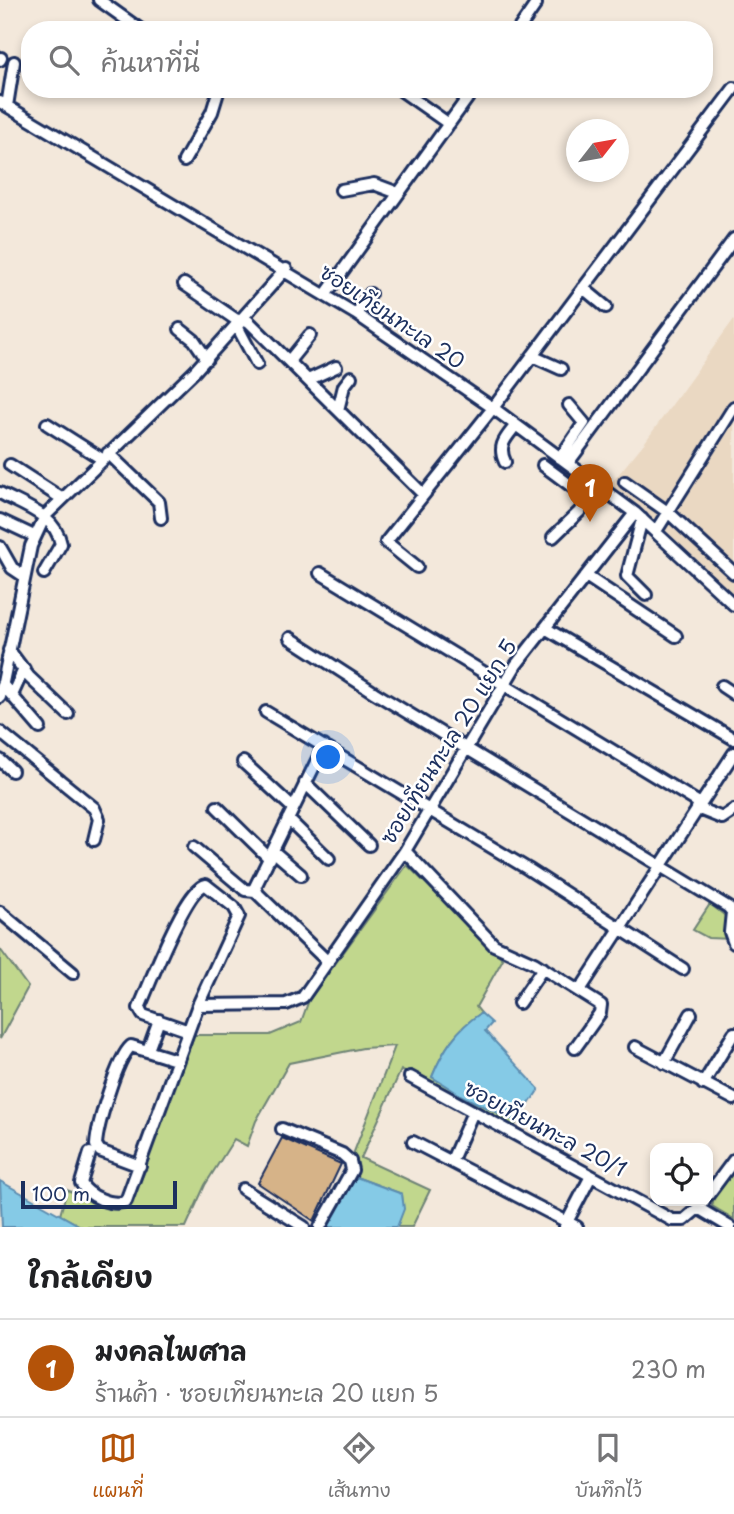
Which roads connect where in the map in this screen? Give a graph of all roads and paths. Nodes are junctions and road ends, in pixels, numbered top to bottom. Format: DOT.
graph roads {
  1 [pos="99,0"];
  2 [pos="536,4"];
  3 [pos="128,21"];
  4 [pos="524,21"];
  5 [pos="14,62"];
  6 [pos="734,88"];
  7 [pos="216,98"];
  8 [pos="412,98"];
  9 [pos="468,98"];
  10 [pos="3,104"];
  11 [pos="449,124"];
  12 [pos="184,161"];
  13 [pos="341,190"];
  14 [pos="398,193"];
  15 [pos="734,239"];
  16 [pos="286,269"];
  17 [pos="184,285"];
  18 [pos="583,288"];
  19 [pos="326,294"];
  20 [pos="370,294"];
  21 [pos="606,307"];
  22 [pos="356,314"];
  23 [pos="241,322"];
  24 [pos="180,328"];
  25 [pos="310,335"];
  26 [pos="532,356"];
  27 [pos="207,359"];
  28 [pos="289,361"];
  29 [pos="257,364"];
  30 [pos="336,367"];
  31 [pos="561,369"];
  32 [pos="351,377"];
  33 [pos="308,380"];
  34 [pos="569,405"];
  35 [pos="734,407"];
  36 [pos="493,408"];
  37 [pos="338,410"];
  38 [pos="47,424"];
  39 [pos="730,424"];
  40 [pos="516,425"];
  41 [pos="105,456"];
  42 [pos="564,461"];
  43 [pos="505,462"];
  44 [pos="10,465"];
  45 [pos="543,465"];
  46 [pos="625,482"];
  47 [pos="600,486"];
  48 [pos="0,493"];
  49 [pos="423,494"];
  50 [pos="61,498"];
  51 [pos="590,500"];
  52 [pos="669,513"];
  53 [pos="45,516"];
  54 [pos="639,516"];
  55 [pos="161,518"];
  56 [pos="0,520"];
  57 [pos="656,531"];
  58 [pos="34,537"];
  59 [pos="553,537"];
  60 [pos="0,547"];
  61 [pos="417,567"];
  62 [pos="44,573"];
  63 [pos="320,573"];
  64 [pos="734,573"];
  65 [pos="24,576"];
  66 [pos="586,576"];
  67 [pos="646,595"];
  68 [pos="732,596"];
  69 [pos="545,628"];
  70 [pos="676,636"];
  71 [pos="290,638"];
  72 [pos="9,650"];
  73 [pos="3,662"];
  74 [pos="24,669"];
  75 [pos="505,682"];
  76 [pos="2,684"];
  77 [pos="722,686"];
  78 [pos="13,693"];
  79 [pos="734,694"];
  80 [pos="0,696"];
  81 [pos="266,712"];
  82 [pos="68,714"];
  83 [pos="40,728"];
  84 [pos="0,732"];
  85 [pos="734,739"];
  86 [pos="324,746"];
  87 [pos="466,749"];
  88 [pos="734,753"];
  89 [pos="0,760"];
  90 [pos="243,762"];
  91 [pos="12,771"];
  92 [pos="305,783"];
  93 [pos="698,806"];
  94 [pos="217,807"];
  95 [pos="430,809"];
  96 [pos="734,810"];
  97 [pos="290,813"];
  98 [pos="94,840"];
  99 [pos="369,845"];
  100 [pos="194,847"];
  101 [pos="405,851"];
  102 [pos="271,855"];
  103 [pos="329,859"];
  104 [pos="660,866"];
  105 [pos="301,875"];
  106 [pos="256,891"];
  107 [pos="0,912"];
  108 [pos="620,928"];
  109 [pos="734,943"];
  110 [pos="328,962"];
  111 [pos="543,968"];
  112 [pos="683,969"];
  113 [pos="74,973"];
  114 [pos="580,990"];
  115 [pos="519,1003"];
  116 [pos="198,1005"];
  117 [pos="691,1014"];
  118 [pos="159,1020"];
  119 [pos="186,1030"];
  120 [pos="734,1033"];
  121 [pos="635,1047"];
  122 [pos="575,1048"];
  123 [pos="148,1050"];
  124 [pos="176,1060"];
  125 [pos="664,1063"];
  126 [pos="410,1077"];
  127 [pos="703,1084"];
  128 [pos="734,1099"];
  129 [pos="472,1112"];
  130 [pos="282,1129"];
  131 [pos="413,1142"];
  132 [pos="90,1153"];
  133 [pos="452,1160"];
  134 [pos="734,1160"];
  135 [pos="140,1166"];
  136 [pos="591,1176"];
  137 [pos="713,1188"];
  138 [pos="243,1189"];
  139 [pos="699,1206"];
  140 [pos="704,1206"];
  141 [pos="570,1225"];
  142 [pos="304,1227"];
  143 [pos="320,1227"];
  144 [pos="730,1227"];
  1 -- 3 [label="street"];
  2 -- 4 [label="street"];
  5 -- 10 [label="street"];
  6 -- 18 [label="street"];
  7 -- 12 [label="street"];
  8 -- 11 [label="street"];
  9 -- 11 [label="street"];
  10 -- 16 [label="street, ซอยเทียนทะเล 20"];
  11 -- 14 [label="street"];
  13 -- 14 [label="street"];
  14 -- 19 [label="street"];
  15 -- 42 [label="street"];
  16 -- 19 [label="street, ซอยเทียนทะเล 20"];
  16 -- 23 [label="street"];
  17 -- 23 [label="street"];
  18 -- 21 [label="street"];
  18 -- 26 [label="street"];
  19 -- 22 [label="street, ซอยเทียนทะเล 20"];
  20 -- 22 [label="street"];
  22 -- 36 [label="street, ซอยเทียนทะเล 20"];
  23 -- 27 [label="street"];
  23 -- 28 [label="street"];
  23 -- 29 [label="street"];
  24 -- 27 [label="street"];
  25 -- 28 [label="street"];
  26 -- 31 [label="street"];
  26 -- 36 [label="street"];
  27 -- 41 [label="street"];
  28 -- 33 [label="street"];
  30 -- 33 [label="street"];
  32 -- 37 [label="street"];
  33 -- 37 [label="street"];
  34 -- 42 [label="street"];
  35 -- 39 [label="street"];
  36 -- 40 [label="street, ซอยเทียนทะเล 20"];
  36 -- 49 [label="street"];
  37 -- 49 [label="street"];
  38 -- 41 [label="street"];
  39 -- 52 [label="street"];
  40 -- 42 [label="street, ซอยเทียนทะเล 20"];
  40 -- 43 [label="street"];
  41 -- 50 [label="street"];
  41 -- 55 [label="street"];
  42 -- 47 [label="street, ซอยเทียนทะเล 20"];
  44 -- 50 [label="street"];
  45 -- 51 [label="street"];
  46 -- 52 [label="street"];
  47 -- 51 [label="street"];
  47 -- 54 [label="street, ซอยเทียนทะเล 20"];
  48 -- 53 [label="street"];
  49 -- 61 [label="street"];
  50 -- 53 [label="street"];
  51 -- 59 [label="street"];
  52 -- 57 [label="street"];
  52 -- 64 [label="street"];
  53 -- 58 [label="street"];
  53 -- 62 [label="street"];
  54 -- 57 [label="street, ซอยเทียนทะเล 20"];
  54 -- 66 [label="street, ซอยเทียนทะเล 20 แยก 5"];
  54 -- 67 [label="street"];
  56 -- 58 [label="street"];
  57 -- 68 [label="street, ซอยเทียนทะเล 20"];
  58 -- 65 [label="street"];
  60 -- 65 [label="street"];
  63 -- 75 [label="street"];
  65 -- 72 [label="street"];
  66 -- 69 [label="street, ซอยเทียนทะเล 20 แยก 5"];
  66 -- 70 [label="street"];
  69 -- 75 [label="street, ซอยเทียนทะเล 20 แยก 5"];
  69 -- 85 [label="street"];
  71 -- 87 [label="street"];
  72 -- 73 [label="street"];
  72 -- 74 [label="street"];
  73 -- 76 [label="street"];
  74 -- 78 [label="street"];
  74 -- 82 [label="street"];
  75 -- 87 [label="street, ซอยเทียนทะเล 20 แยก 5"];
  75 -- 93 [label="street"];
  76 -- 78 [label="street"];
  76 -- 80 [label="street"];
  77 -- 79 [label="street"];
  78 -- 83 [label="street"];
  81 -- 86 [label="street"];
  84 -- 98 [label="street"];
  86 -- 92 [label="street"];
  86 -- 95 [label="street"];
  87 -- 95 [label="street, ซอยเทียนทะเล 20 แยก 5"];
  87 -- 104 [label="street"];
  88 -- 93 [label="street"];
  89 -- 91 [label="street"];
  90 -- 97 [label="street"];
  92 -- 97 [label="street"];
  92 -- 99 [label="street"];
  93 -- 96 [label="street"];
  93 -- 104 [label="street"];
  94 -- 102 [label="street"];
  95 -- 101 [label="street, ซอยเทียนทะเล 20 แยก 5"];
  95 -- 108 [label="street"];
  97 -- 102 [label="street"];
  97 -- 103 [label="street"];
  100 -- 106 [label="street"];
  101 -- 110 [label="street, ซอยเทียนทะเล 20 แยก 5"];
  101 -- 111 [label="street"];
  102 -- 105 [label="street"];
  102 -- 106 [label="street"];
  104 -- 108 [label="street"];
  104 -- 109 [label="street"];
  106 -- 110 [label="street"];
  107 -- 113 [label="street"];
  108 -- 112 [label="street"];
  108 -- 114 [label="street"];
  110 -- 116 [label="street, ซอยเทียนทะเล 20 แยก 5"];
  111 -- 114 [label="street"];
  111 -- 115 [label="street"];
  114 -- 122 [label="street"];
  116 -- 118 [label="street"];
  116 -- 119 [label="street"];
  117 -- 125 [label="street"];
  118 -- 119 [label="street"];
  118 -- 123 [label="street"];
  119 -- 124 [label="street"];
  120 -- 127 [label="street"];
  121 -- 125 [label="street"];
  123 -- 124 [label="street"];
  123 -- 135 [label="street"];
  124 -- 135 [label="street"];
  125 -- 127 [label="street"];
  126 -- 129 [label="street, ซอยเทียนทะล 20/1"];
  127 -- 128 [label="street"];
  129 -- 133 [label="street"];
  129 -- 136 [label="street, ซอยเทียนทะล 20/1"];
  130 -- 143 [label="street"];
  131 -- 133 [label="street"];
  132 -- 135 [label="street"];
  133 -- 141 [label="street"];
  134 -- 137 [label="street"];
  136 -- 139 [label="street, ซอยเทียนทะล 20/1"];
  136 -- 141 [label="street"];
  138 -- 142 [label="street"];
  140 -- 144 [label="street, ซอยเทียนทะล 20/1"];
}
